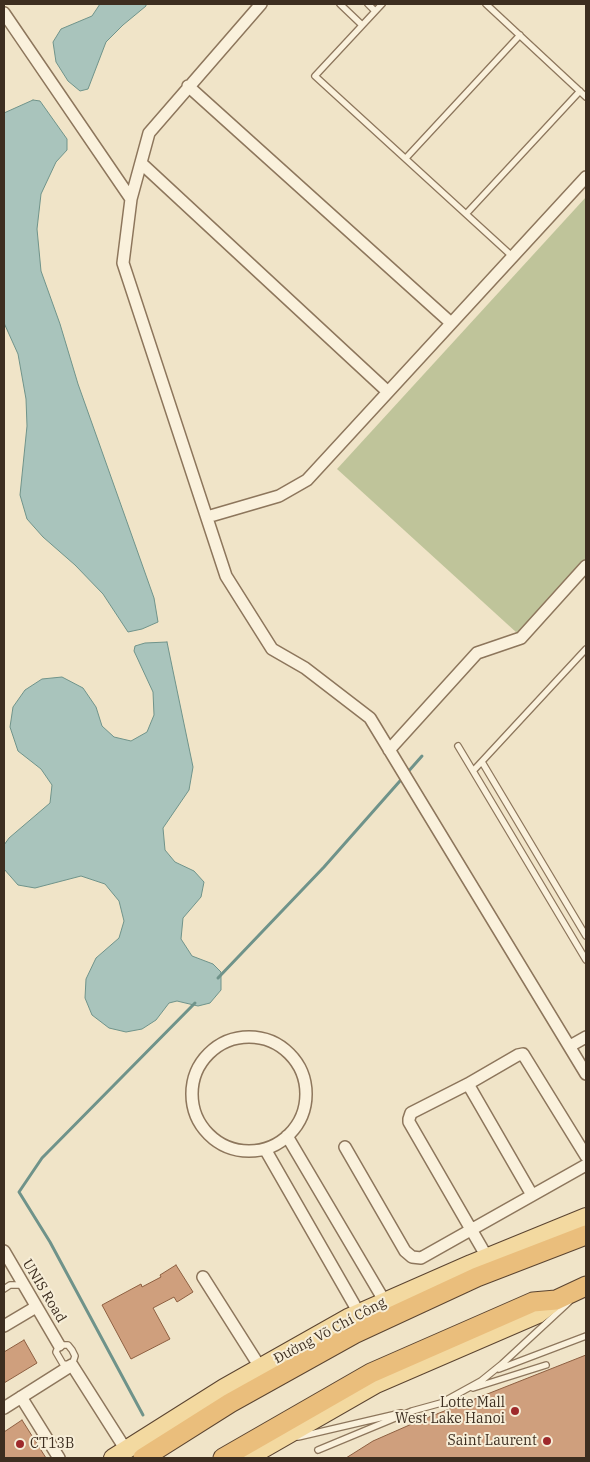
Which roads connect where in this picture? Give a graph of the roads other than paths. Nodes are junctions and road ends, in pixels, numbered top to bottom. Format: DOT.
graph roads {
  1 [pos="261,4"];
  2 [pos="340,4"];
  3 [pos="368,4"];
  4 [pos="382,4"];
  5 [pos="486,4"];
  6 [pos="375,11"];
  7 [pos="4,13"];
  8 [pos="362,25"];
  9 [pos="520,35"];
  10 [pos="188,86"];
  11 [pos="580,91"];
  12 [pos="586,97"];
  13 [pos="406,158"];
  14 [pos="141,163"];
  15 [pos="586,177"];
  16 [pos="131,199"];
  17 [pos="466,214"];
  18 [pos="513,257"];
  19 [pos="451,323"];
  20 [pos="388,392"];
  21 [pos="206,517"];
  22 [pos="585,569"];
  23 [pos="586,649"];
  24 [pos="458,746"];
  25 [pos="389,750"];
  26 [pos="482,762"];
  27 [pos="473,772"];
  28 [pos="540,859"];
  29 [pos="530,866"];
  30 [pos="586,936"];
  31 [pos="586,960"];
  32 [pos="586,1036"];
  33 [pos="570,1046"];
  34 [pos="586,1074"];
  35 [pos="468,1084"];
  36 [pos="288,1136"];
  37 [pos="345,1147"];
  38 [pos="265,1149"];
  39 [pos="586,1156"];
  40 [pos="586,1165"];
  41 [pos="532,1195"];
  42 [pos="586,1217"];
  43 [pos="472,1228"];
  44 [pos="586,1235"];
  45 [pos="4,1251"];
  46 [pos="487,1257"];
  47 [pos="203,1277"];
  48 [pos="23,1285"];
  49 [pos="586,1287"];
  50 [pos="4,1289"];
  51 [pos="556,1300"];
  52 [pos="385,1302"];
  53 [pos="36,1307"];
  54 [pos="359,1313"];
  55 [pos="4,1326"];
  56 [pos="586,1336"];
  57 [pos="59,1345"];
  58 [pos="546,1364"];
  59 [pos="72,1365"];
  60 [pos="260,1368"];
  61 [pos="492,1372"];
  62 [pos="461,1392"];
  63 [pos="21,1397"];
  64 [pos="4,1408"];
  65 [pos="412,1411"];
  66 [pos="274,1443"];
  67 [pos="318,1450"];
  68 [pos="119,1454"];
  69 [pos="59,1458"];
  70 [pos="143,1458"];
  71 [pos="223,1458"];
  72 [pos="247,1458"];
  1 -- 10 [label="street"];
  2 -- 8 [label="lane"];
  3 -- 6 [label="lane"];
  4 -- 6 [label="lane"];
  5 -- 9 [label="lane"];
  6 -- 8 [label="lane"];
  7 -- 16 [label="street"];
  8 -- 13 [label="lane"];
  9 -- 11 [label="lane"];
  9 -- 13 [label="lane"];
  10 -- 14 [label="street"];
  10 -- 19 [label="street"];
  11 -- 12 [label="lane"];
  11 -- 17 [label="lane"];
  13 -- 17 [label="lane"];
  14 -- 16 [label="street"];
  14 -- 20 [label="street"];
  15 -- 18 [label="street"];
  16 -- 21 [label="street"];
  17 -- 18 [label="lane"];
  18 -- 19 [label="street"];
  19 -- 20 [label="street"];
  20 -- 21 [label="street"];
  21 -- 25 [label="street"];
  22 -- 25 [label="street"];
  23 -- 26 [label="lane"];
  24 -- 27 [label="lane"];
  25 -- 33 [label="street"];
  26 -- 27 [label="lane"];
  26 -- 28 [label="lane"];
  27 -- 29 [label="lane"];
  28 -- 29 [label="lane"];
  28 -- 30 [label="lane"];
  29 -- 31 [label="lane"];
  32 -- 33 [label="street"];
  33 -- 34 [label="street"];
  35 -- 39 [label="street"];
  35 -- 41 [label="street"];
  35 -- 43 [label="street"];
  36 -- 38 [label="street"];
  36 -- 38 [label="street"];
  36 -- 52 [label="street"];
  37 -- 43 [label="street"];
  38 -- 54 [label="street"];
  40 -- 41 [label="street"];
  41 -- 43 [label="street"];
  42 -- 46 [label="main road, Đường Võ Chí Công"];
  43 -- 46 [label="street"];
  44 -- 70 [label="highway, Đường Võ Chí Công"];
  45 -- 48 [label="street, UNIS Road"];
  46 -- 52 [label="main road, Đường Võ Chí Công"];
  47 -- 60 [label="street"];
  48 -- 50 [label="lane"];
  48 -- 53 [label="street, UNIS Road"];
  49 -- 51 [label="highway"];
  49 -- 61 [label="lane"];
  51 -- 66 [label="main road"];
  51 -- 71 [label="highway"];
  52 -- 54 [label="main road, Đường Võ Chí Công"];
  53 -- 55 [label="street"];
  53 -- 57 [label="street, UNIS Road"];
  54 -- 60 [label="main road, Đường Võ Chí Công"];
  56 -- 61 [label="lane"];
  57 -- 59 [label="lane, UNIS Road"];
  57 -- 59 [label="lane, UNIS Road"];
  58 -- 62 [label="lane"];
  59 -- 63 [label="street"];
  59 -- 68 [label="street, UNIS Road"];
  60 -- 68 [label="main road, Đường Võ Chí Công"];
  61 -- 62 [label="lane"];
  62 -- 65 [label="lane"];
  63 -- 64 [label="street"];
  63 -- 69 [label="street"];
  65 -- 66 [label="lane"];
  65 -- 67 [label="lane"];
  66 -- 72 [label="main road"];
}
